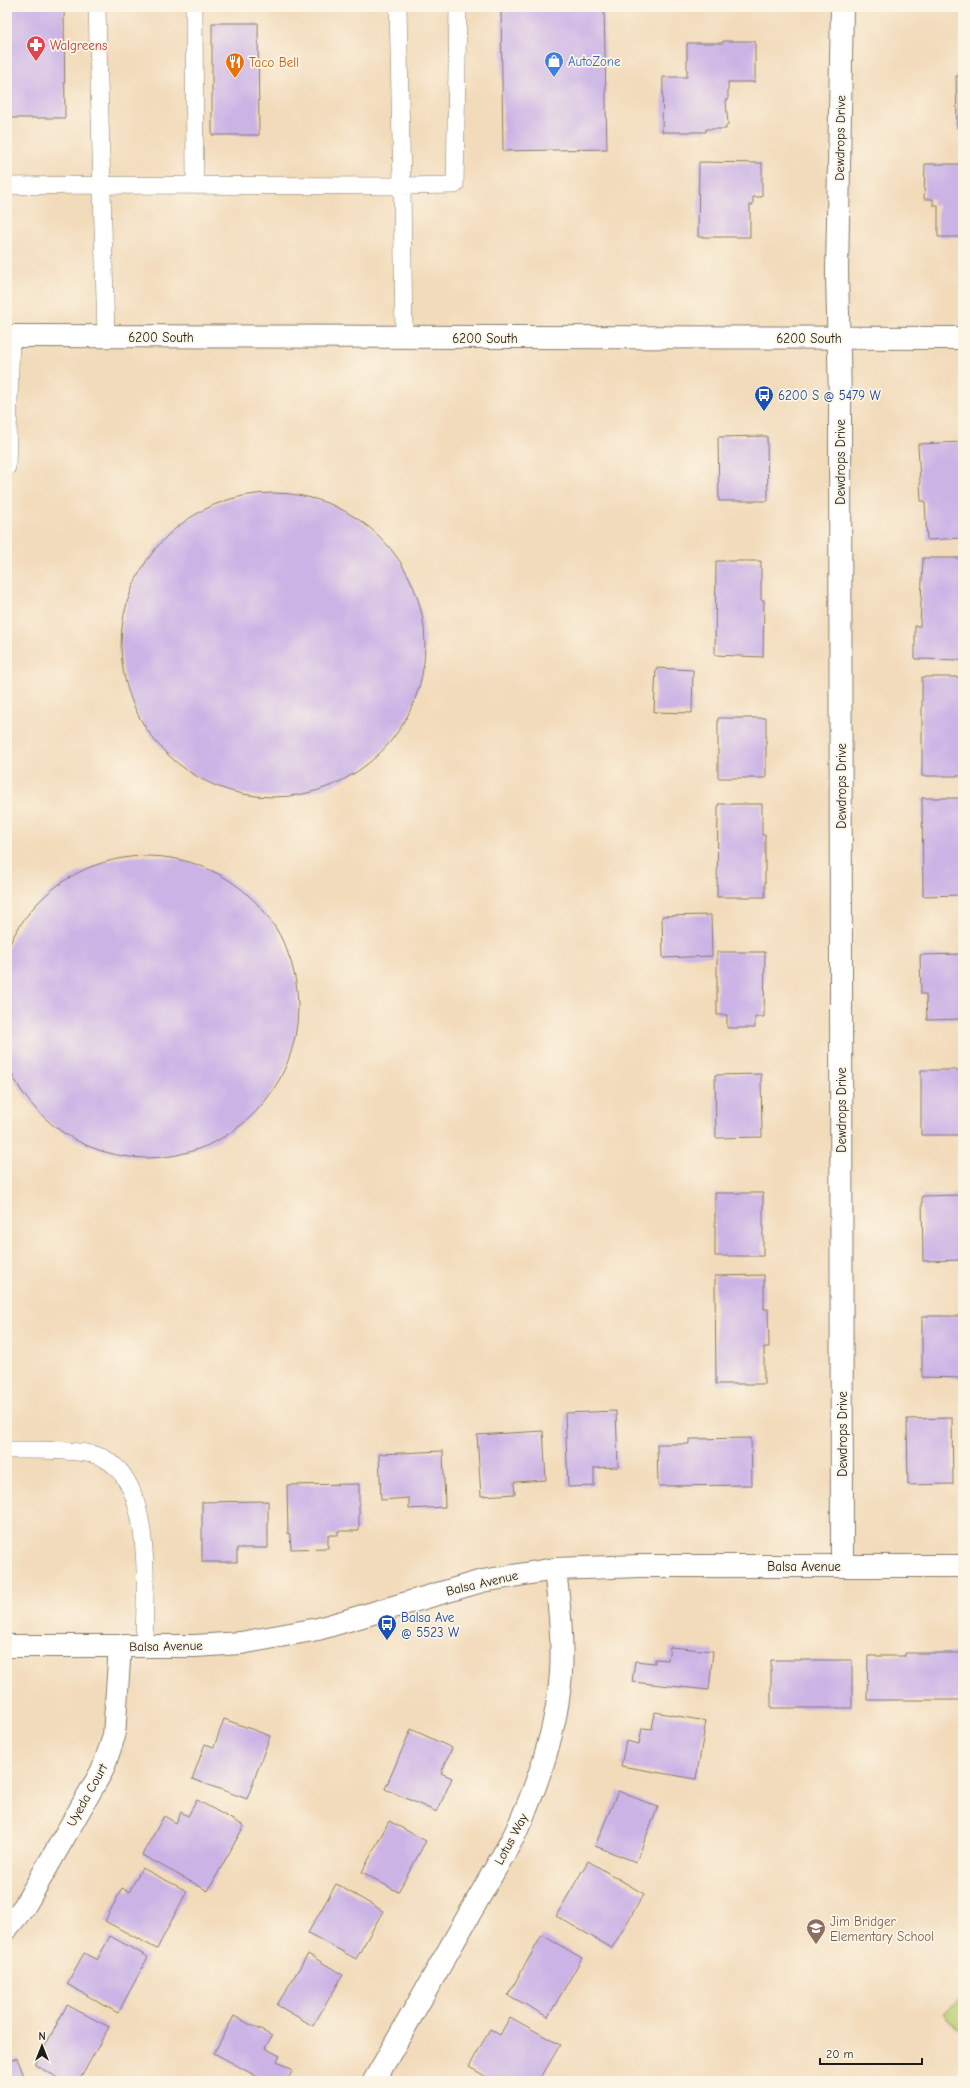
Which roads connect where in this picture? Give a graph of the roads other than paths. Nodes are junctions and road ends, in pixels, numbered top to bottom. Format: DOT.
graph roads {
  1 [pos="97,7"];
  2 [pos="194,7"];
  3 [pos="398,7"];
  4 [pos="458,7"];
  5 [pos="842,7"];
  6 [pos="101,185"];
  7 [pos="195,185"];
  8 [pos="7,186"];
  9 [pos="402,186"];
  10 [pos="9,336"];
  11 [pos="106,336"];
  12 [pos="404,338"];
  13 [pos="839,338"];
  14 [pos="963,338"];
  15 [pos="7,467"];
  16 [pos="7,1450"];
  17 [pos="842,1566"];
  18 [pos="963,1566"];
  19 [pos="555,1569"];
  20 [pos="7,1646"];
  21 [pos="120,1646"];
  22 [pos="144,1646"];
  23 [pos="7,1928"];
  24 [pos="374,2081"];
  1 -- 6 [label="lane"];
  2 -- 7 [label="lane"];
  3 -- 9 [label="lane"];
  4 -- 9 [label="lane"];
  5 -- 13 [label="street, Dewdrops Drive"];
  6 -- 7 [label="lane"];
  6 -- 8 [label="lane"];
  6 -- 11 [label="lane"];
  7 -- 9 [label="lane"];
  9 -- 12 [label="lane"];
  10 -- 11 [label="street, 6200 South"];
  10 -- 15 [label="lane"];
  11 -- 12 [label="street, 6200 South"];
  12 -- 13 [label="street, 6200 South"];
  13 -- 14 [label="street, 6200 South"];
  13 -- 17 [label="street, Dewdrops Drive"];
  16 -- 22 [label="lane"];
  17 -- 18 [label="street, Balsa Avenue"];
  17 -- 19 [label="street, Balsa Avenue"];
  19 -- 22 [label="street, Balsa Avenue"];
  19 -- 24 [label="street, Lotus Way"];
  20 -- 21 [label="street, Balsa Avenue"];
  21 -- 22 [label="street, Balsa Avenue"];
  21 -- 23 [label="street, Uyeda Court"];
}
